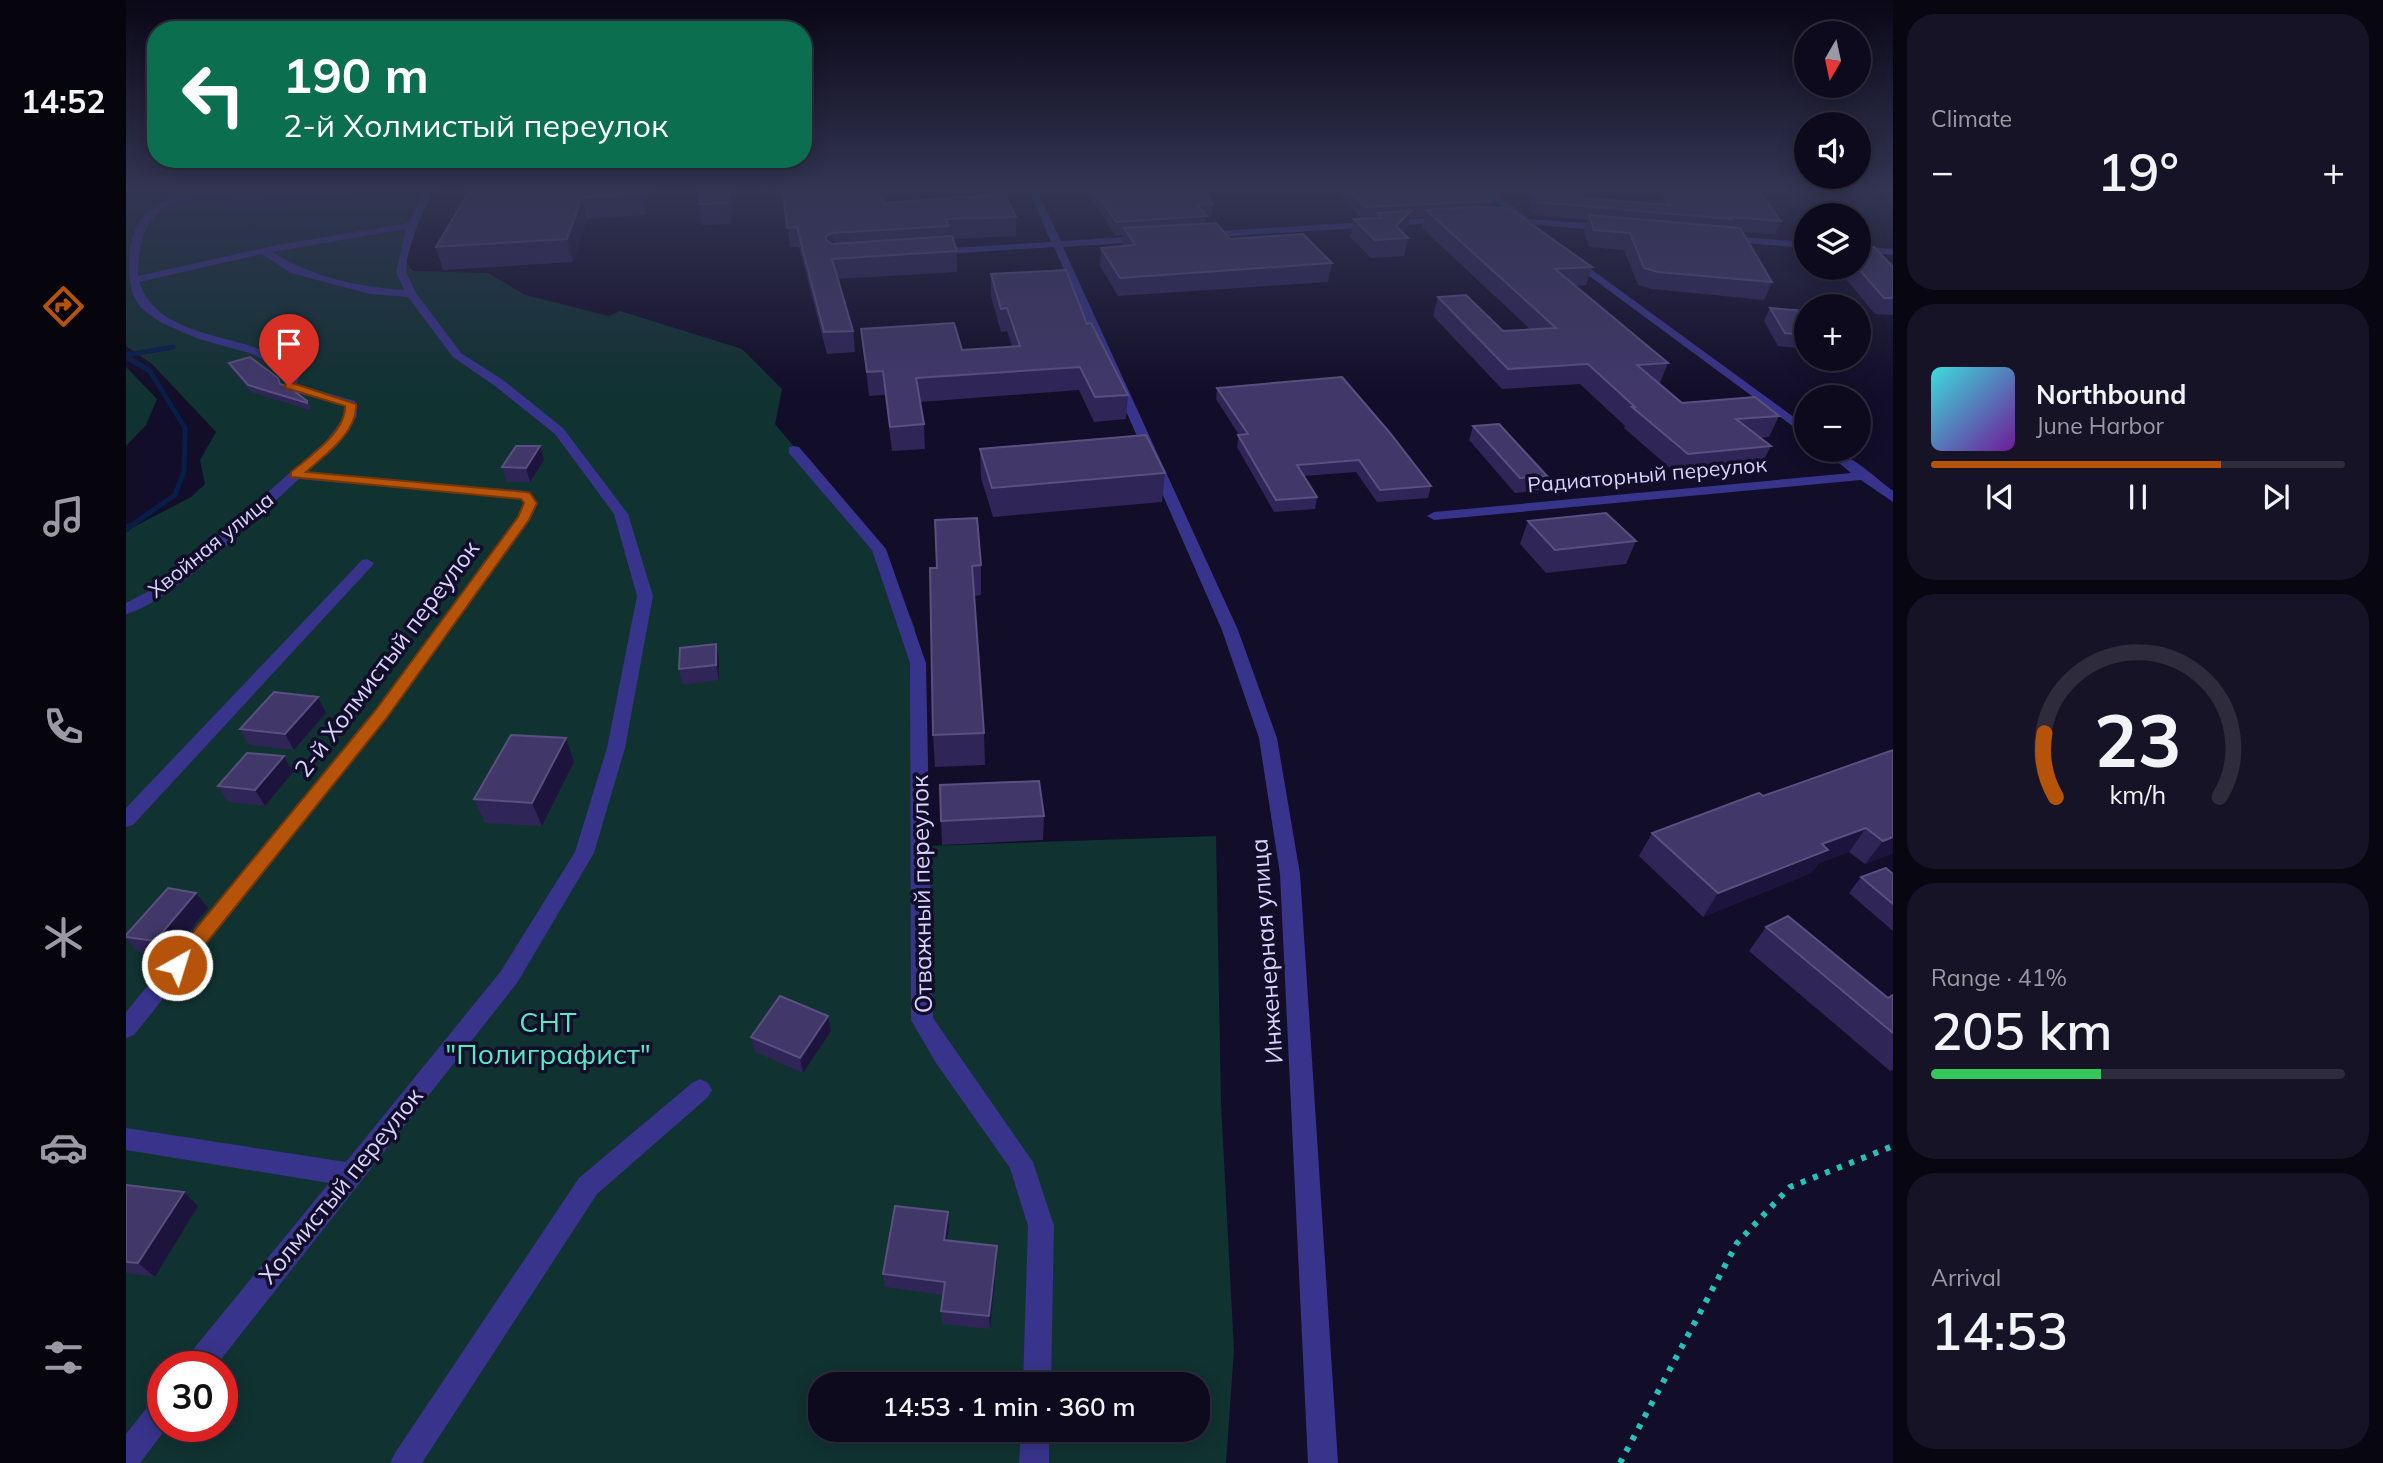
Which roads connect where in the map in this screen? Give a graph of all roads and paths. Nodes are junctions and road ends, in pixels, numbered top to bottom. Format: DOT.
graph roads {
  1 [pos="133,258"];
  2 [pos="231,258"];
  3 [pos="275,258"];
  4 [pos="404,258"];
  5 [pos="1065,258"];
  6 [pos="1571,258"];
  7 [pos="133,280"];
  8 [pos="411,293"];
  9 [pos="1794,423"];
  10 [pos="794,450"];
  11 [pos="1845,462"];
  12 [pos="296,475"];
  13 [pos="1864,476"];
  14 [pos="1893,498"];
  15 [pos="1434,516"];
  16 [pos="367,563"];
  17 [pos="126,609"];
  18 [pos="126,820"];
  19 [pos="126,1028"];
  20 [pos="700,1090"];
  21 [pos="126,1139"];
  22 [pos="1893,1146"];
  23 [pos="350,1174"];
  24 [pos="210,1351"];
  25 [pos="1037,1372"];
  26 [pos="147,1430"];
  27 [pos="1035,1442"];
  28 [pos="126,1457"];
  29 [pos="405,1463"];
  30 [pos="1034,1463"];
  31 [pos="1323,1463"];
  32 [pos="1620,1463"];
  1 -- 7 [label="street"];
  2 -- 7 [label="street"];
  3 -- 8 [label="street"];
  4 -- 8 [label="street, Холмистый переулок"];
  5 -- 31 [label="street, Инженерная улица"];
  6 -- 9 [label="street"];
  7 -- 12 [label="street, Хвойная улица"];
  8 -- 23 [label="street, Холмистый переулок"];
  10 -- 25 [label="street, Отважный переулок"];
  11 -- 13 [label="street"];
  12 -- 17 [label="street, Хвойная улица"];
  12 -- 19 [label="street, 2-й Холмистый переулок"];
  13 -- 14 [label="street"];
  13 -- 15 [label="street, Радиаторный переулок"];
  16 -- 18 [label="street"];
  20 -- 29 [label="street"];
  21 -- 23 [label="street"];
  22 -- 32 [label="path"];
  23 -- 24 [label="street, Холмистый переулок"];
  26 -- 28 [label="street"];
  27 -- 30 [label="street"];
}
